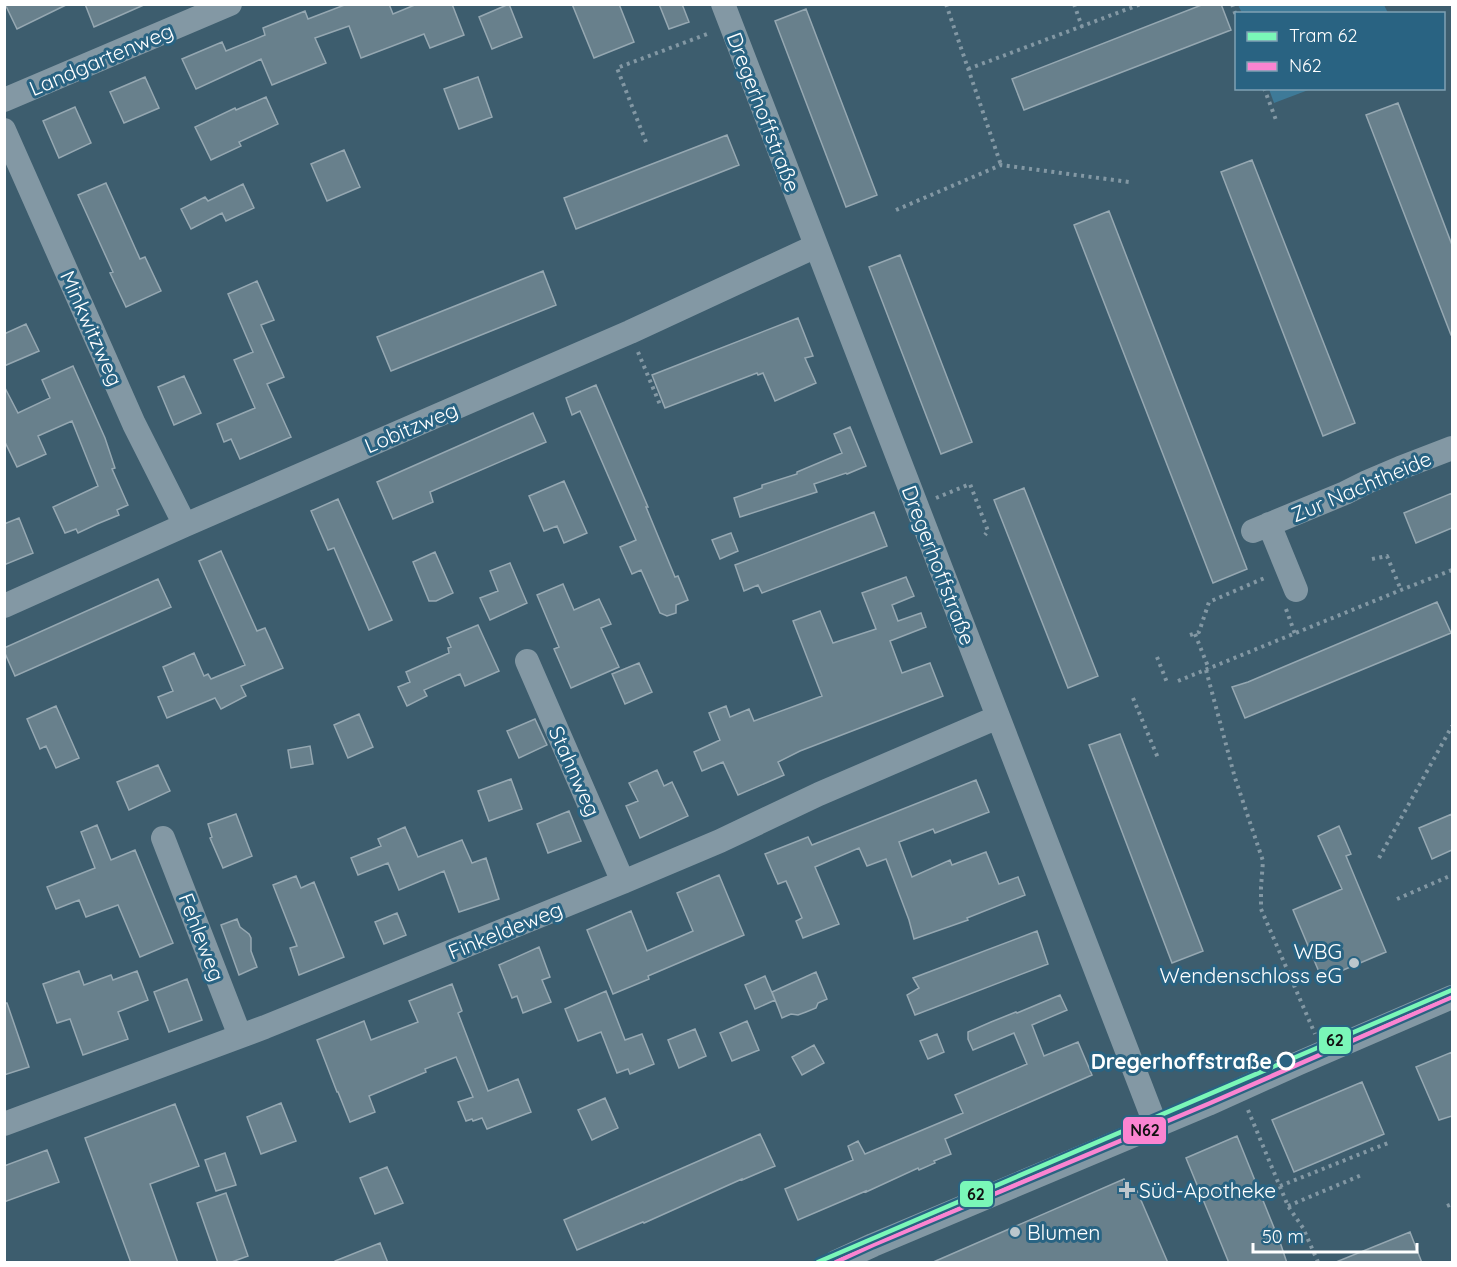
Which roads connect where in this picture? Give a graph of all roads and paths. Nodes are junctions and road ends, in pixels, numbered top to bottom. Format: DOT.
graph roads {
  1 [pos="230,4"];
  2 [pos="946,4"];
  3 [pos="1074,4"];
  4 [pos="1141,4"];
  5 [pos="727,15"];
  6 [pos="1082,27"];
  7 [pos="968,69"];
  8 [pos="1265,90"];
  9 [pos="4,100"];
  10 [pos="1276,120"];
  11 [pos="4,130"];
  12 [pos="646,142"];
  13 [pos="1001,165"];
  14 [pos="1130,182"];
  15 [pos="896,210"];
  16 [pos="816,246"];
  17 [pos="630,332"];
  18 [pos="661,407"];
  19 [pos="1452,448"];
  20 [pos="916,506"];
  21 [pos="185,525"];
  22 [pos="985,535"];
  23 [pos="1372,559"];
  24 [pos="1452,570"];
  25 [pos="1272,575"];
  26 [pos="1296,590"];
  27 [pos="1401,590"];
  28 [pos="4,606"];
  29 [pos="1156,657"];
  30 [pos="527,661"];
  31 [pos="1207,670"];
  32 [pos="1178,681"];
  33 [pos="1168,685"];
  34 [pos="1133,698"];
  35 [pos="998,717"];
  36 [pos="1452,726"];
  37 [pos="1158,758"];
  38 [pos="163,838"];
  39 [pos="1379,858"];
  40 [pos="1452,875"];
  41 [pos="623,882"];
  42 [pos="1397,899"];
  43 [pos="1452,997"];
  44 [pos="240,1036"];
  45 [pos="1316,1038"];
  46 [pos="1240,1090"];
  47 [pos="4,1124"];
  48 [pos="1156,1126"];
  49 [pos="1388,1143"];
  50 [pos="1364,1174"];
  51 [pos="1280,1186"];
  52 [pos="1452,1204"];
  53 [pos="1288,1206"];
  54 [pos="1447,1206"];
  55 [pos="877,1254"];
  56 [pos="836,1263"];
  57 [pos="1318,1263"];
  1 -- 9 [label="street, Landgartenweg"];
  2 -- 7 [label="path"];
  3 -- 6 [label="path"];
  4 -- 6 [label="path"];
  5 -- 12 [label="path"];
  5 -- 16 [label="street, Dregerhoffstraße"];
  6 -- 7 [label="path"];
  7 -- 13 [label="path"];
  8 -- 10 [label="path"];
  11 -- 21 [label="street, Minkwitzweg"];
  13 -- 14 [label="path"];
  13 -- 15 [label="path"];
  16 -- 17 [label="street, Lobitzweg"];
  16 -- 20 [label="street, Dregerhoffstraße"];
  17 -- 18 [label="path"];
  17 -- 21 [label="street, Lobitzweg"];
  19 -- 26 [label="street, Zur Nachtheide"];
  20 -- 22 [label="path"];
  20 -- 35 [label="street, Dregerhoffstraße"];
  21 -- 28 [label="street, Lobitzweg"];
  23 -- 27 [label="path"];
  24 -- 27 [label="path"];
  25 -- 31 [label="path"];
  27 -- 31 [label="path"];
  29 -- 33 [label="path"];
  30 -- 41 [label="street, Stahnweg"];
  31 -- 32 [label="path"];
  31 -- 45 [label="path"];
  34 -- 37 [label="path"];
  35 -- 41 [label="street, Finkeldeweg"];
  35 -- 48 [label="street, Dregerhoffstraße"];
  36 -- 39 [label="path"];
  38 -- 44 [label="street, Fehleweg"];
  40 -- 42 [label="path"];
  41 -- 44 [label="street, Finkeldeweg"];
  43 -- 46 [label="street"];
  44 -- 47 [label="street, Finkeldeweg"];
  46 -- 48 [label="street"];
  46 -- 51 [label="path"];
  48 -- 55 [label="street"];
  49 -- 51 [label="path"];
  50 -- 53 [label="path"];
  51 -- 53 [label="path"];
  52 -- 54 [label="path"];
  53 -- 57 [label="path"];
  55 -- 56 [label="street"];
}
